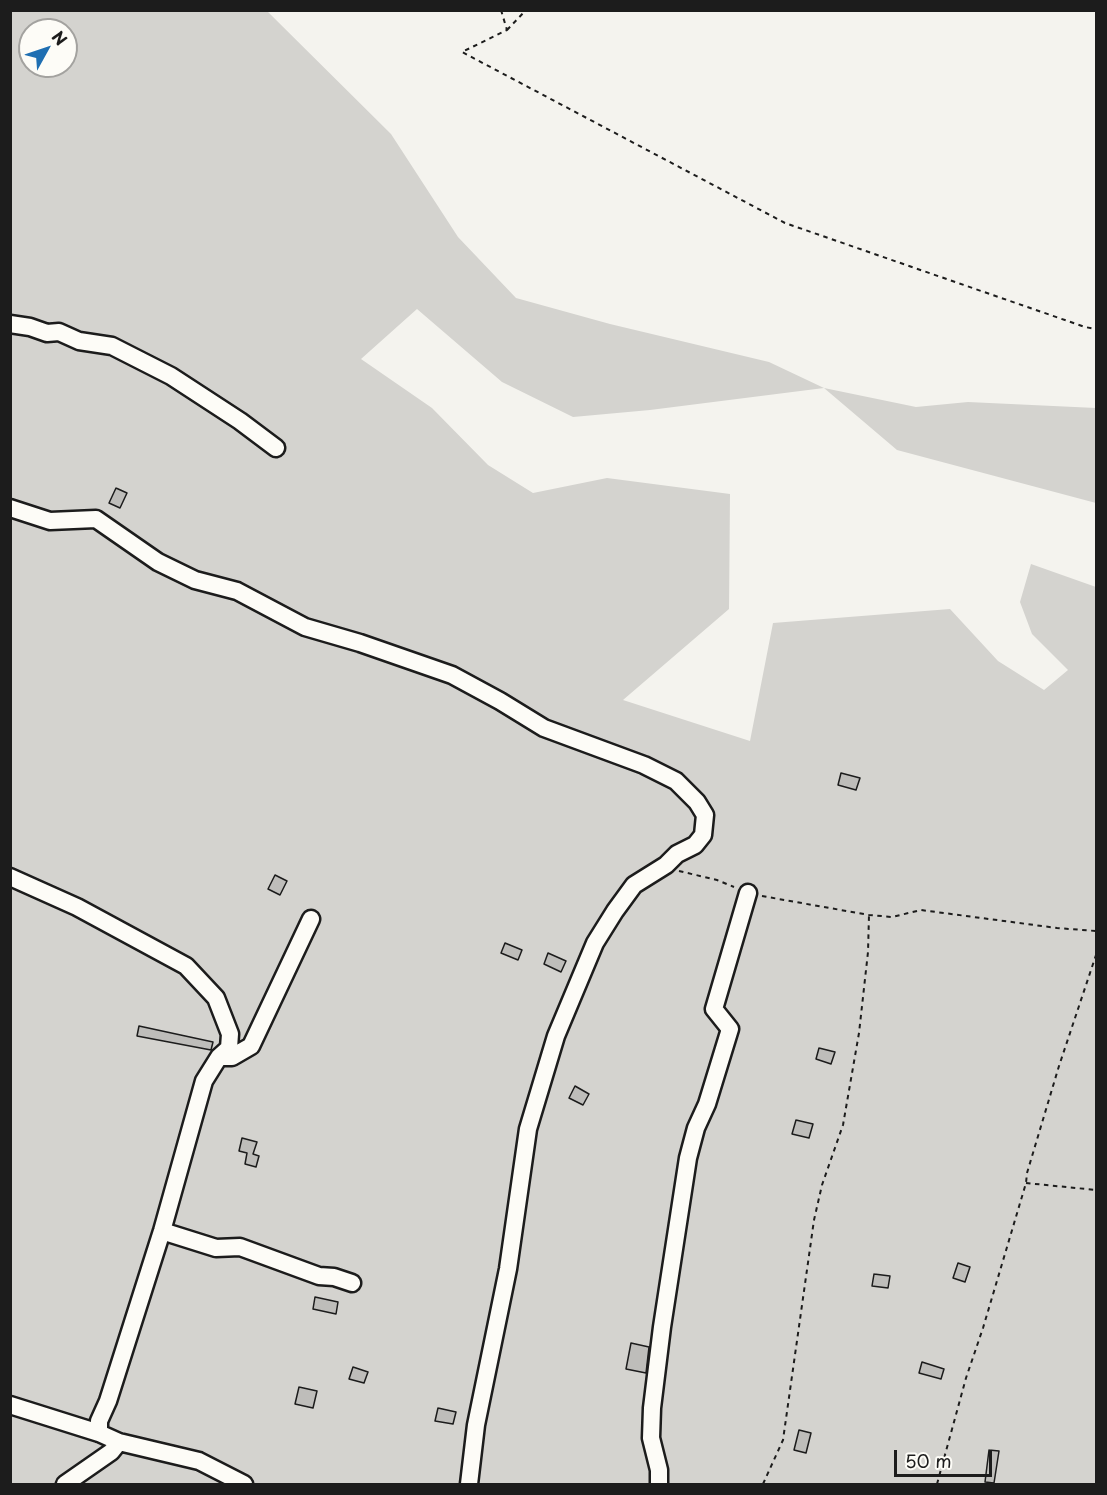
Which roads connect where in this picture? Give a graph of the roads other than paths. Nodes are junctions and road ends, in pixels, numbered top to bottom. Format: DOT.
graph roads {
  1 [pos="10,324"];
  2 [pos="276,448"];
  3 [pos="10,508"];
  4 [pos="10,878"];
  5 [pos="748,893"];
  6 [pos="311,919"];
  7 [pos="219,1057"];
  8 [pos="162,1231"];
  9 [pos="352,1283"];
  10 [pos="10,1405"];
  11 [pos="99,1433"];
  12 [pos="119,1442"];
  13 [pos="65,1485"];
  14 [pos="244,1485"];
  15 [pos="469,1485"];
  16 [pos="658,1485"];
  1 -- 2 [label="street"];
  3 -- 15 [label="street"];
  4 -- 7 [label="street"];
  5 -- 16 [label="street"];
  6 -- 7 [label="street"];
  7 -- 8 [label="street"];
  8 -- 9 [label="street"];
  8 -- 11 [label="street"];
  10 -- 11 [label="street"];
  11 -- 12 [label="street"];
  12 -- 13 [label="street"];
  12 -- 14 [label="street"];
}
